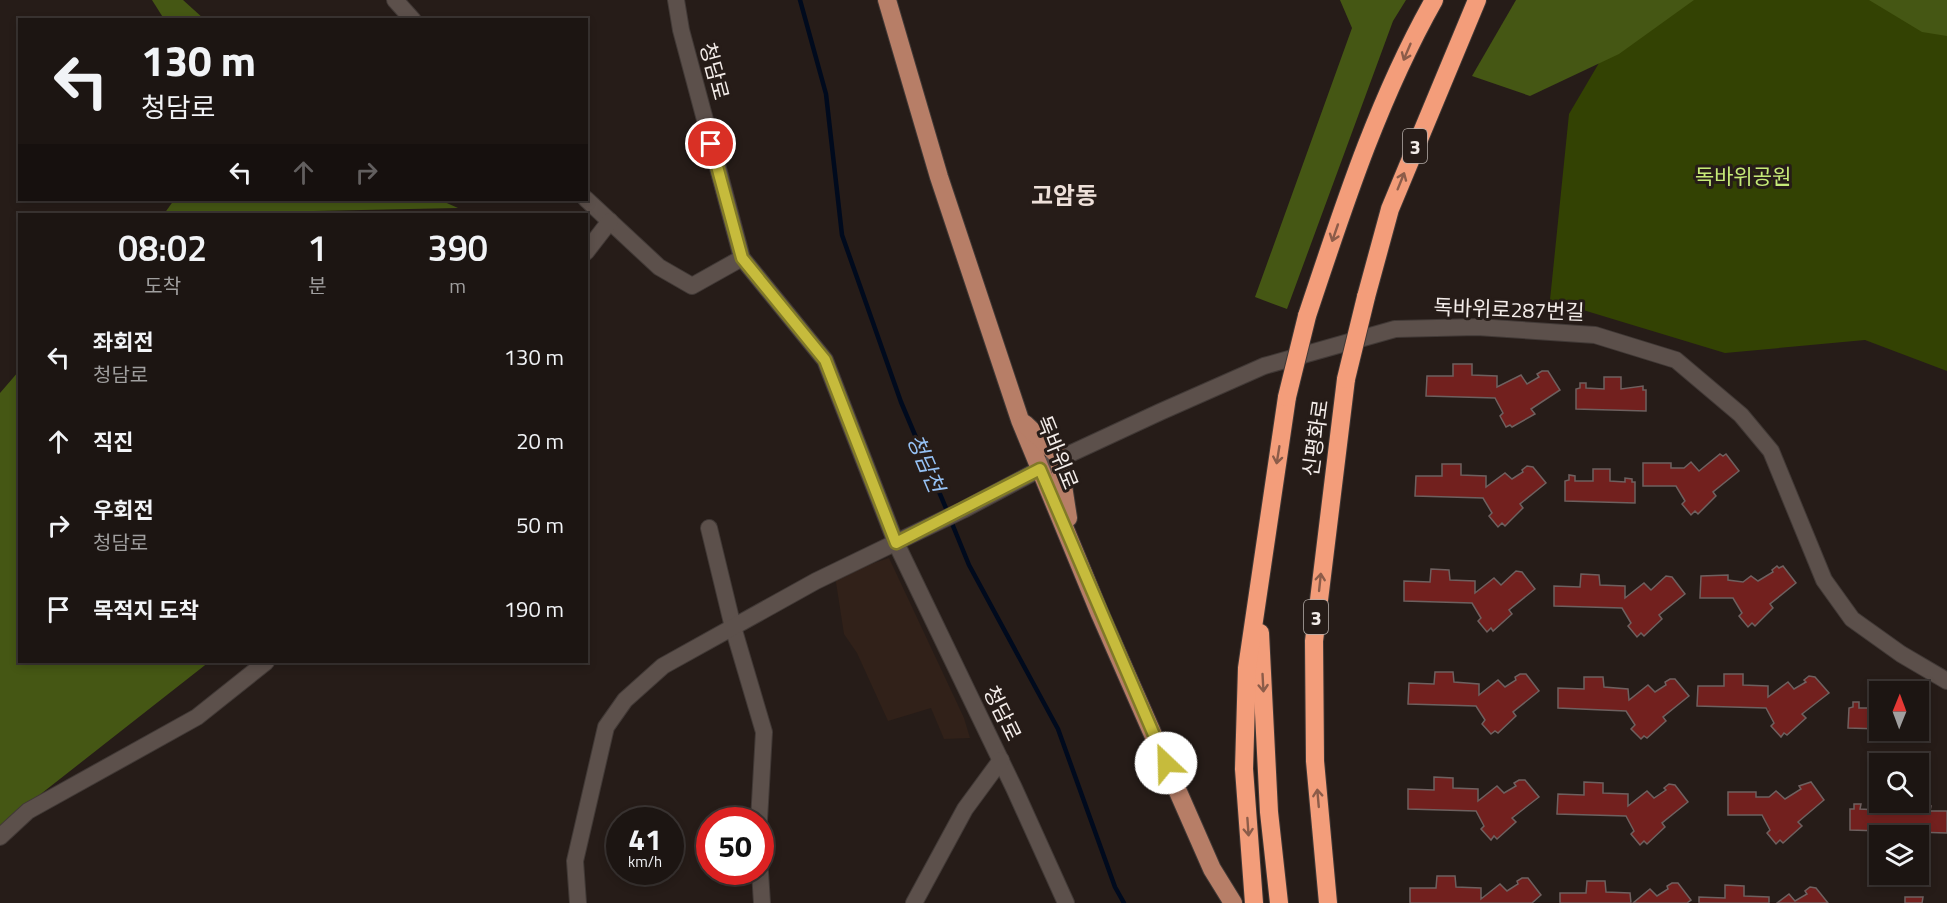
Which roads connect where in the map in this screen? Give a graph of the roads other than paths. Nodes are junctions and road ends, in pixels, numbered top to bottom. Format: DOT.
graph roads {
  1 [pos="395,0"];
  2 [pos="676,0"];
  3 [pos="886,0"];
  4 [pos="1434,0"];
  5 [pos="1477,0"];
  6 [pos="411,18"];
  7 [pos="588,201"];
  8 [pos="610,221"];
  9 [pos="588,249"];
  10 [pos="742,258"];
  11 [pos="1020,420"];
  12 [pos="1060,459"];
  13 [pos="1040,469"];
  14 [pos="709,528"];
  15 [pos="901,541"];
  16 [pos="1072,544"];
  17 [pos="1258,583"];
  18 [pos="733,627"];
  19 [pos="265,663"];
  20 [pos="1947,681"];
  21 [pos="1001,760"];
  22 [pos="759,807"];
  23 [pos="0,837"];
  24 [pos="761,885"];
  25 [pos="578,903"];
  26 [pos="762,903"];
  27 [pos="914,903"];
  28 [pos="1066,903"];
  29 [pos="1233,903"];
  30 [pos="1254,903"];
  31 [pos="1279,903"];
  32 [pos="1328,903"];
  1 -- 6 [label="street"];
  2 -- 10 [label="street, 청담로"];
  3 -- 11 [label="main road, 독바위로"];
  4 -- 17 [label="highway, 신평화로 / 3, one-way, bridge"];
  32 -- 5 [label="highway, 신평화로 / 3, one-way, bridge"];
  7 -- 8 [label="street"];
  8 -- 9 [label="street"];
  8 -- 10 [label="street"];
  10 -- 15 [label="street, 청담로"];
  11 -- 12 [label="main road"];
  11 -- 13 [label="main road, 독바위로"];
  12 -- 13 [label="street, 독바위로287번길"];
  12 -- 16 [label="main road"];
  12 -- 20 [label="street, 독바위로287번길"];
  13 -- 15 [label="street"];
  13 -- 16 [label="main road, 독바위로"];
  14 -- 18 [label="street"];
  15 -- 18 [label="street"];
  15 -- 21 [label="street, 청담로"];
  16 -- 29 [label="main road, 독바위로"];
  17 -- 30 [label="highway, 신평화로 / 3, one-way"];
  17 -- 31 [label="highway, 신평화로 / 3, one-way"];
  18 -- 22 [label="street"];
  18 -- 25 [label="street"];
  19 -- 23 [label="street"];
  21 -- 27 [label="street"];
  21 -- 28 [label="street, 청담로"];
  24 -- 26 [label="street"];
}
